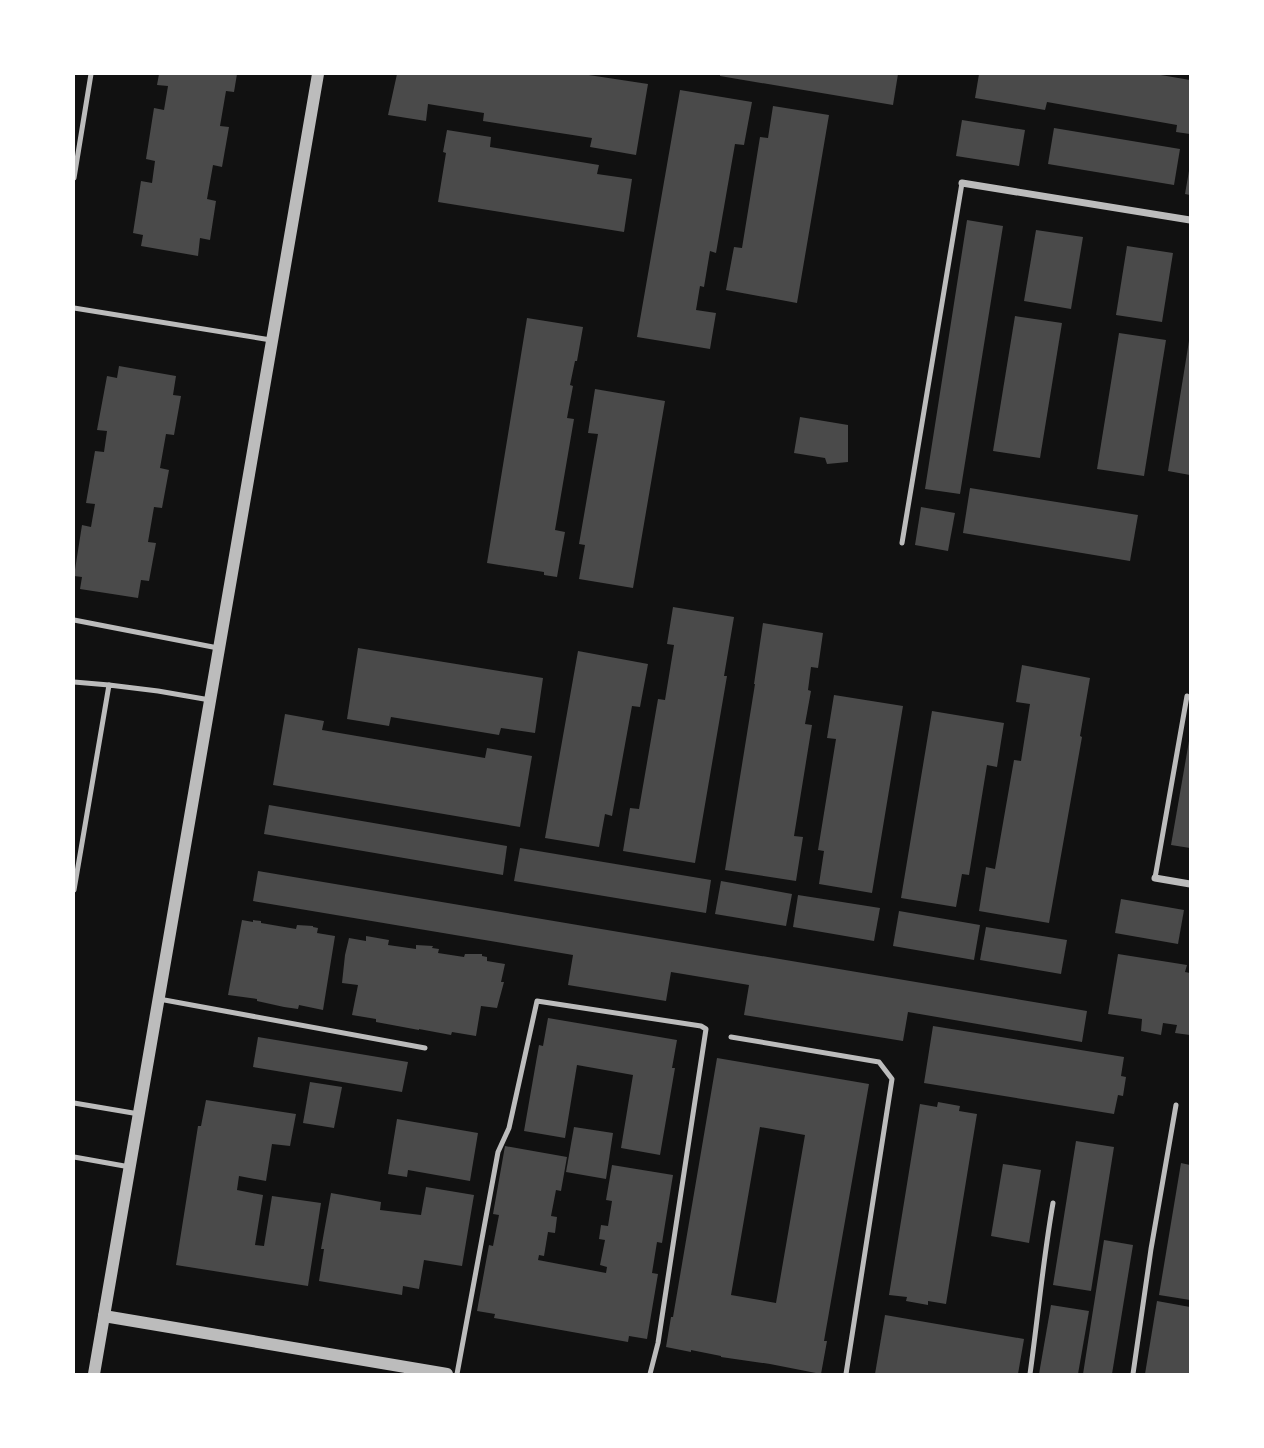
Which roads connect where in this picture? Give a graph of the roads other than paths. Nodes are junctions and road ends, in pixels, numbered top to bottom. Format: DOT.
graph roads {
  1 [pos="91,74"];
  2 [pos="318,74"];
  3 [pos="74,178"];
  4 [pos="962,183"];
  5 [pos="1191,220"];
  6 [pos="74,309"];
  7 [pos="272,341"];
  8 [pos="902,543"];
  9 [pos="74,620"];
  10 [pos="219,648"];
  11 [pos="74,682"];
  12 [pos="109,685"];
  13 [pos="1187,696"];
  14 [pos="210,700"];
  15 [pos="1155,878"];
  16 [pos="1191,884"];
  17 [pos="74,890"];
  18 [pos="159,999"];
  19 [pos="731,1037"];
  20 [pos="425,1048"];
  21 [pos="74,1103"];
  22 [pos="1176,1105"];
  23 [pos="139,1114"];
  24 [pos="74,1157"];
  25 [pos="130,1167"];
  26 [pos="1054,1203"];
  27 [pos="104,1316"];
  28 [pos="93,1374"];
  29 [pos="447,1374"];
  30 [pos="457,1374"];
  31 [pos="650,1374"];
  32 [pos="846,1374"];
  33 [pos="1030,1374"];
  34 [pos="1133,1374"];
  1 -- 3 [label="lane"];
  2 -- 7 [label="street"];
  4 -- 5 [label="street"];
  4 -- 8 [label="lane"];
  6 -- 7 [label="lane"];
  7 -- 10 [label="street"];
  9 -- 10 [label="lane"];
  10 -- 14 [label="street"];
  11 -- 12 [label="lane"];
  12 -- 14 [label="lane"];
  12 -- 17 [label="lane"];
  13 -- 15 [label="lane"];
  14 -- 18 [label="street"];
  15 -- 16 [label="street"];
  18 -- 20 [label="lane"];
  18 -- 23 [label="street"];
  19 -- 32 [label="lane"];
  21 -- 23 [label="lane"];
  22 -- 34 [label="lane"];
  23 -- 25 [label="street"];
  24 -- 25 [label="lane"];
  25 -- 27 [label="street"];
  26 -- 33 [label="lane"];
  27 -- 28 [label="street"];
  27 -- 29 [label="street"];
  30 -- 31 [label="lane"];
}
